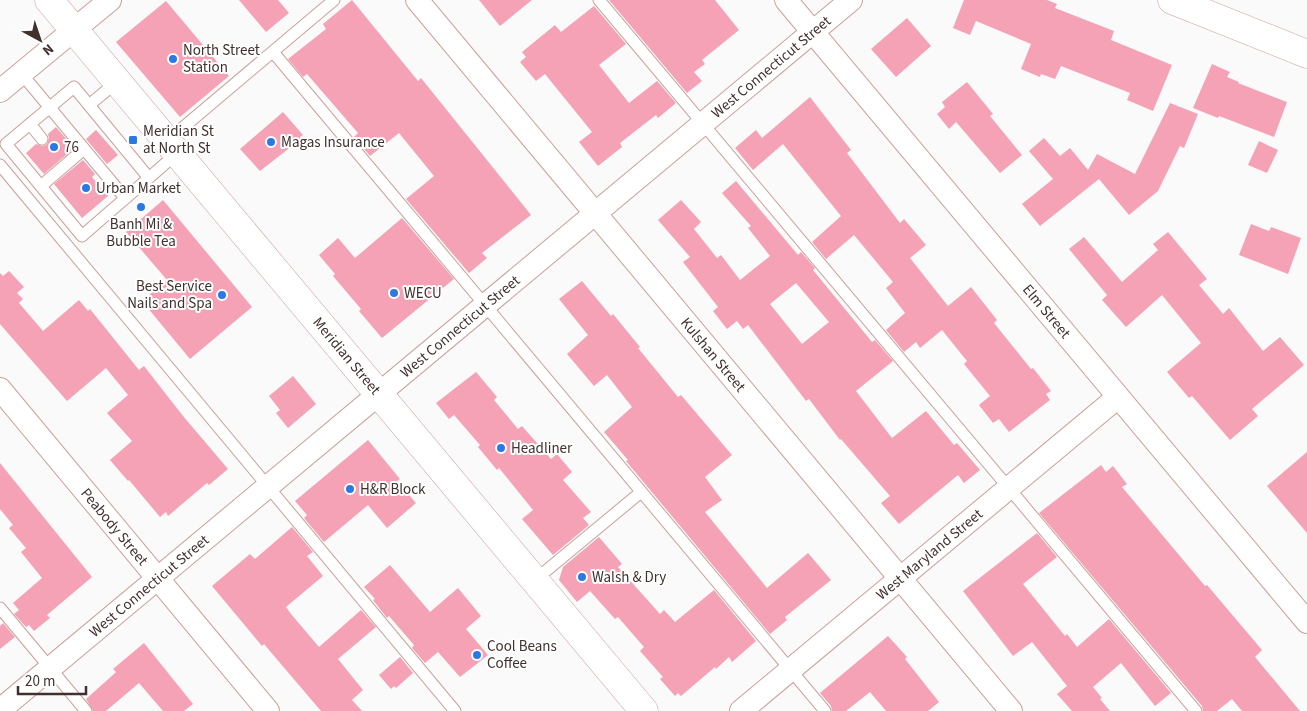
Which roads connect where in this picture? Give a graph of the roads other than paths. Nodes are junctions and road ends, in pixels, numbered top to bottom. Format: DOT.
graph roads {
  1 [pos="50,0"];
  2 [pos="110,0"];
  3 [pos="334,0"];
  4 [pos="417,0"];
  5 [pos="599,0"];
  6 [pos="786,0"];
  7 [pos="851,0"];
  8 [pos="1172,0"];
  9 [pos="74,29"];
  10 [pos="812,32"];
  11 [pos="273,52"];
  12 [pos="1307,54"];
  13 [pos="22,72"];
  14 [pos="118,81"];
  15 [pos="0,91"];
  16 [pos="88,105"];
  17 [pos="50,107"];
  18 [pos="30,124"];
  19 [pos="703,124"];
  20 [pos="42,139"];
  21 [pos="3,140"];
  22 [pos="172,147"];
  23 [pos="84,149"];
  24 [pos="0,165"];
  25 [pos="149,178"];
  26 [pos="41,186"];
  27 [pos="125,198"];
  28 [pos="595,213"];
  29 [pos="485,305"];
  30 [pos="0,389"];
  31 [pos="379,394"];
  32 [pos="1118,397"];
  33 [pos="267,486"];
  34 [pos="1009,488"];
  35 [pos="641,492"];
  36 [pos="158,578"];
  37 [pos="900,579"];
  38 [pos="535,580"];
  39 [pos="0,608"];
  40 [pos="1307,622"];
  41 [pos="50,668"];
  42 [pos="790,670"];
  43 [pos="0,710"];
  44 [pos="86,711"];
  45 [pos="268,711"];
  46 [pos="455,711"];
  47 [pos="644,711"];
  48 [pos="741,711"];
  49 [pos="825,711"];
  50 [pos="1011,711"];
  51 [pos="1196,711"];
  1 -- 9 [label="street, Meridian Street"];
  2 -- 9 [label="street"];
  3 -- 11 [label="lane"];
  4 -- 28 [label="street, Kulshan Street"];
  5 -- 19 [label="lane"];
  6 -- 10 [label="street, Elm Street"];
  7 -- 10 [label="street, West Connecticut Street"];
  8 -- 12 [label="street"];
  9 -- 13 [label="street"];
  9 -- 14 [label="street, Meridian Street"];
  10 -- 19 [label="street, West Connecticut Street"];
  10 -- 32 [label="street, Elm Street"];
  11 -- 22 [label="lane"];
  11 -- 29 [label="lane"];
  13 -- 15 [label="street"];
  13 -- 17 [label="lane"];
  14 -- 16 [label="lane"];
  14 -- 22 [label="street, Meridian Street"];
  16 -- 17 [label="lane"];
  16 -- 25 [label="lane"];
  17 -- 18 [label="lane"];
  17 -- 23 [label="lane"];
  18 -- 20 [label="lane"];
  18 -- 21 [label="lane"];
  19 -- 28 [label="street, West Connecticut Street"];
  19 -- 34 [label="lane"];
  21 -- 26 [label="lane"];
  22 -- 25 [label="lane"];
  22 -- 31 [label="street, Meridian Street"];
  23 -- 26 [label="lane"];
  23 -- 27 [label="lane"];
  24 -- 33 [label="lane"];
  25 -- 27 [label="lane"];
  26 -- 27 [label="lane"];
  28 -- 29 [label="street, West Connecticut Street"];
  28 -- 37 [label="street, Kulshan Street"];
  29 -- 31 [label="street, West Connecticut Street"];
  29 -- 35 [label="lane"];
  30 -- 36 [label="street, Peabody Street"];
  31 -- 33 [label="street, West Connecticut Street"];
  31 -- 38 [label="street, Meridian Street"];
  32 -- 34 [label="street, West Maryland Street"];
  32 -- 40 [label="street, Elm Street"];
  33 -- 36 [label="street, West Connecticut Street"];
  33 -- 46 [label="lane"];
  34 -- 37 [label="street, West Maryland Street"];
  34 -- 51 [label="lane"];
  35 -- 38 [label="lane"];
  35 -- 42 [label="lane"];
  36 -- 41 [label="street, West Connecticut Street"];
  36 -- 45 [label="street, Peabody Street"];
  37 -- 42 [label="street, West Maryland Street"];
  37 -- 50 [label="street, Kulshan Street"];
  38 -- 47 [label="street, Meridian Street"];
  39 -- 41 [label="lane"];
  41 -- 43 [label="street, West Connecticut Street"];
  41 -- 44 [label="lane"];
  42 -- 48 [label="street, West Maryland Street"];
  42 -- 49 [label="lane"];
}
